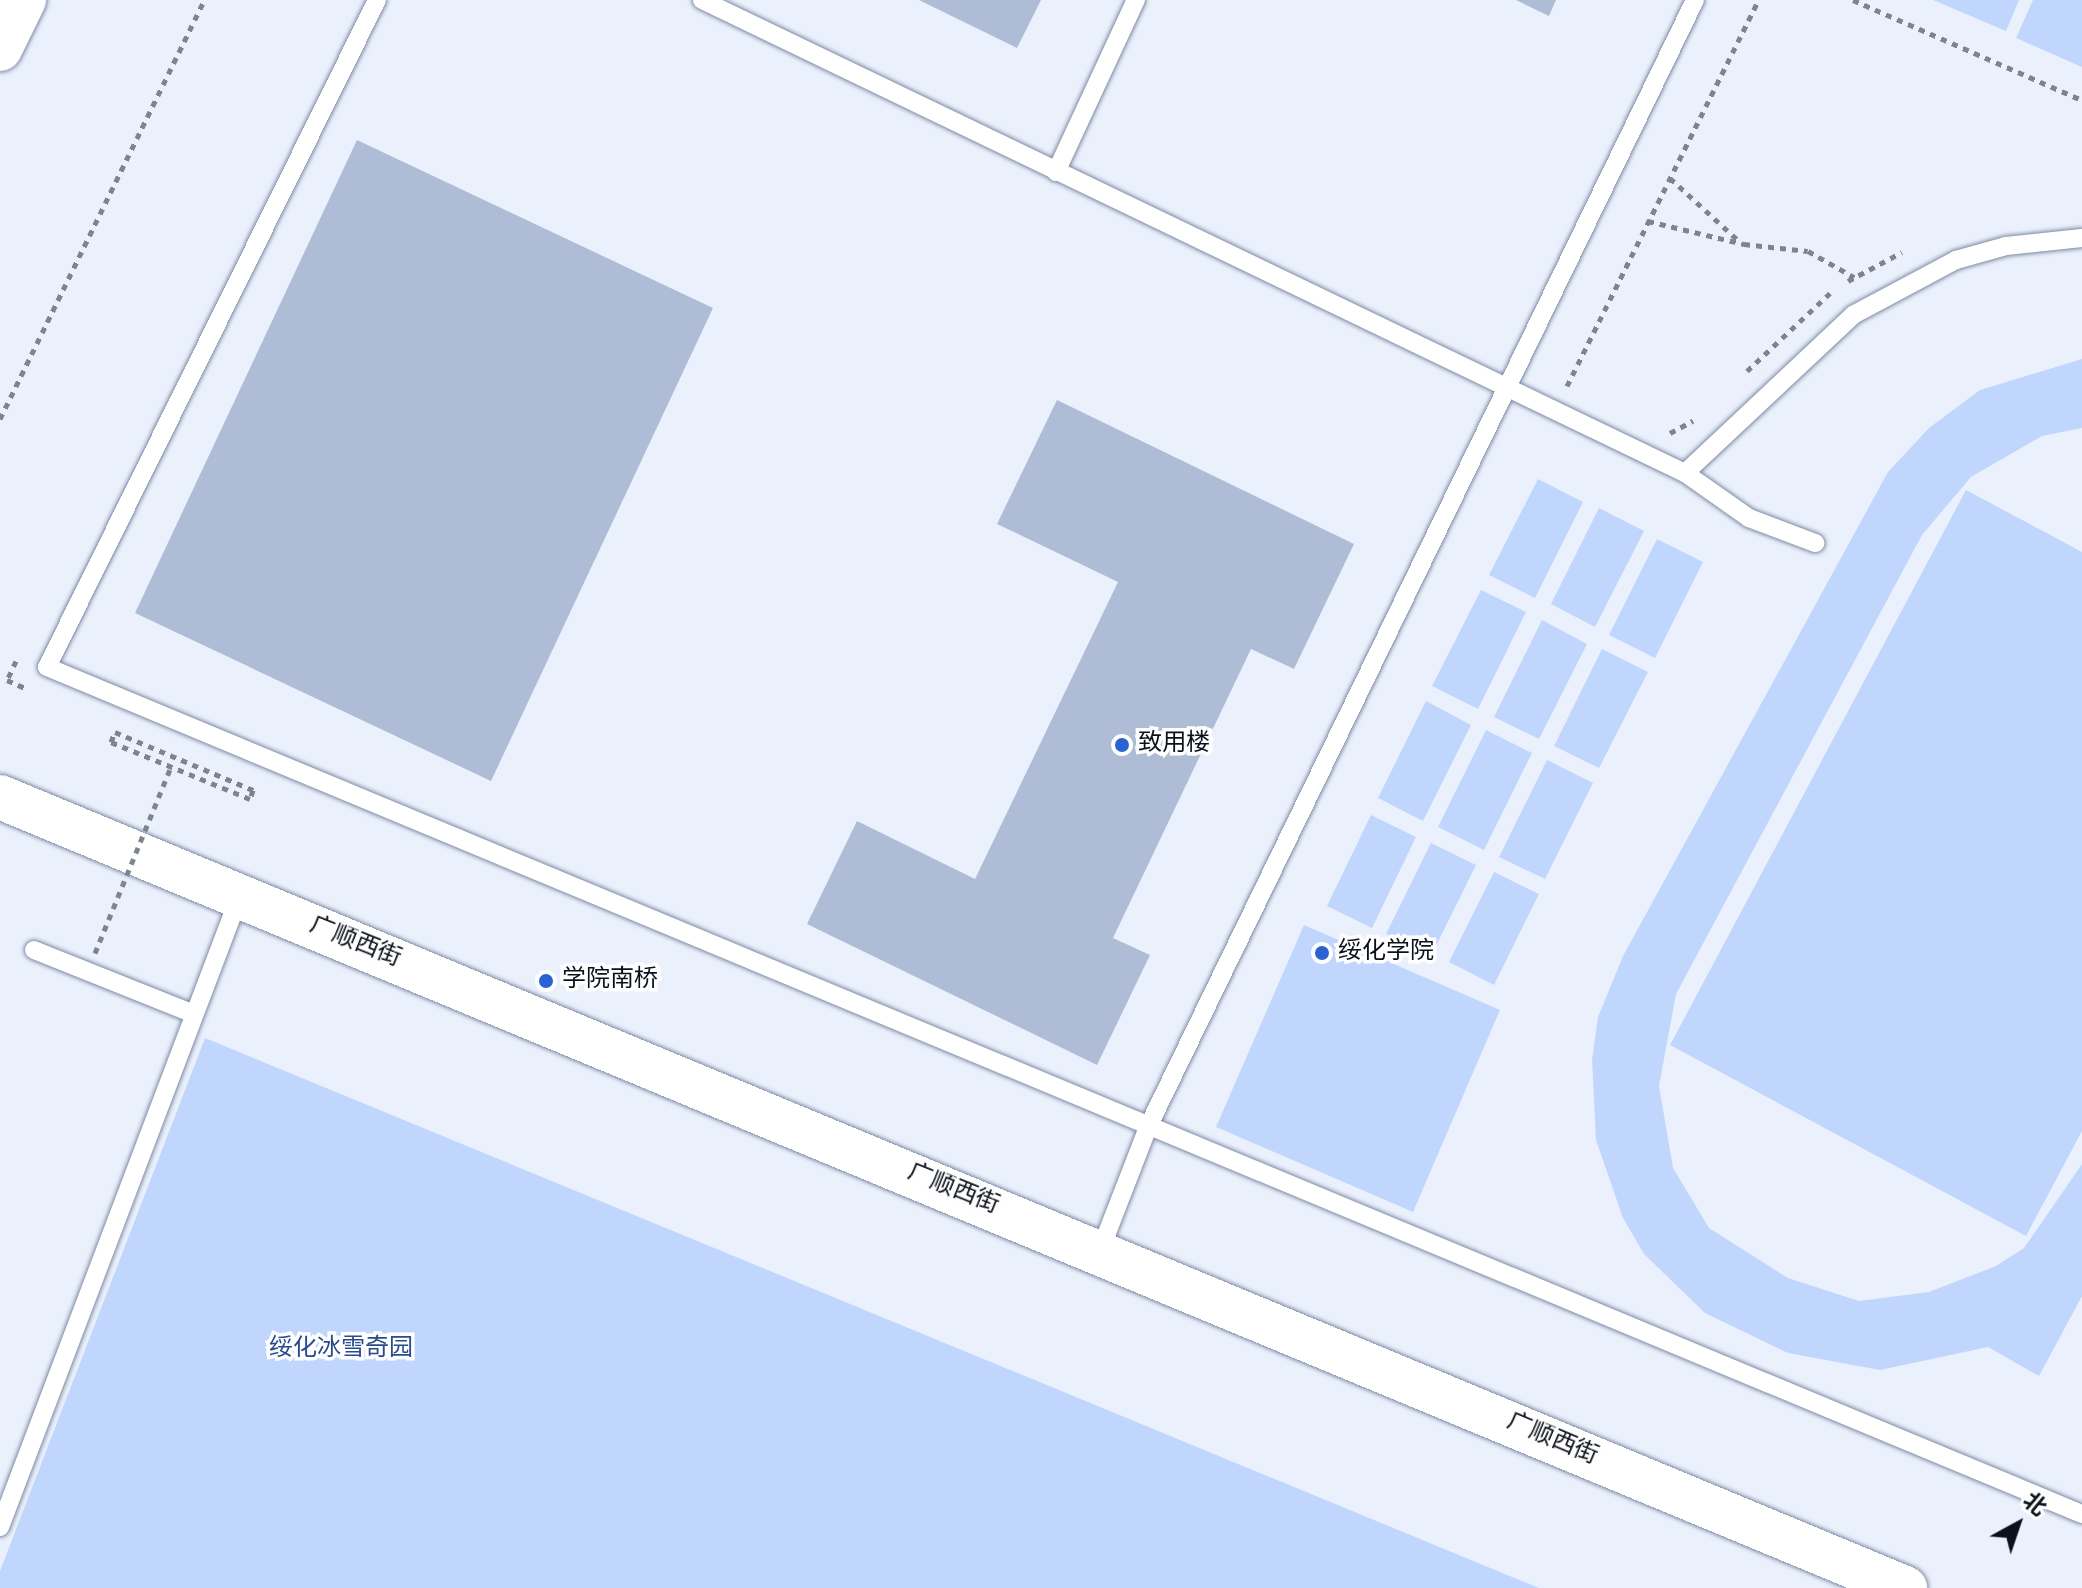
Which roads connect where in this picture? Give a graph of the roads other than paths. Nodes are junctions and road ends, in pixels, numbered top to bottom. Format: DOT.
graph roads {
  1 [pos="24,0"];
  2 [pos="377,0"];
  3 [pos="702,0"];
  4 [pos="1136,0"];
  5 [pos="1695,0"];
  6 [pos="0,49"];
  7 [pos="1056,172"];
  8 [pos="2082,238"];
  9 [pos="1507,388"];
  10 [pos="1685,473"];
  11 [pos="1815,543"];
  12 [pos="0,797"];
  13 [pos="240,895"];
  14 [pos="34,950"];
  15 [pos="194,1014"];
  16 [pos="1148,1127"];
  17 [pos="1100,1251"];
  18 [pos="2082,1514"];
  19 [pos="0,1527"];
  20 [pos="1905,1588"];
  1 -- 6 [label="main road"];
  2 -- 16 [label="lane"];
  3 -- 7 [label="lane"];
  4 -- 7 [label="lane"];
  5 -- 9 [label="lane"];
  7 -- 9 [label="lane"];
  8 -- 10 [label="lane"];
  9 -- 10 [label="lane"];
  9 -- 16 [label="lane"];
  10 -- 11 [label="lane"];
  12 -- 13 [label="main road, 广顺西街"];
  13 -- 15 [label="lane"];
  13 -- 17 [label="main road, 广顺西街"];
  14 -- 15 [label="lane"];
  15 -- 19 [label="lane"];
  16 -- 17 [label="lane"];
  16 -- 18 [label="lane"];
  17 -- 20 [label="main road, 广顺西街"];
}
